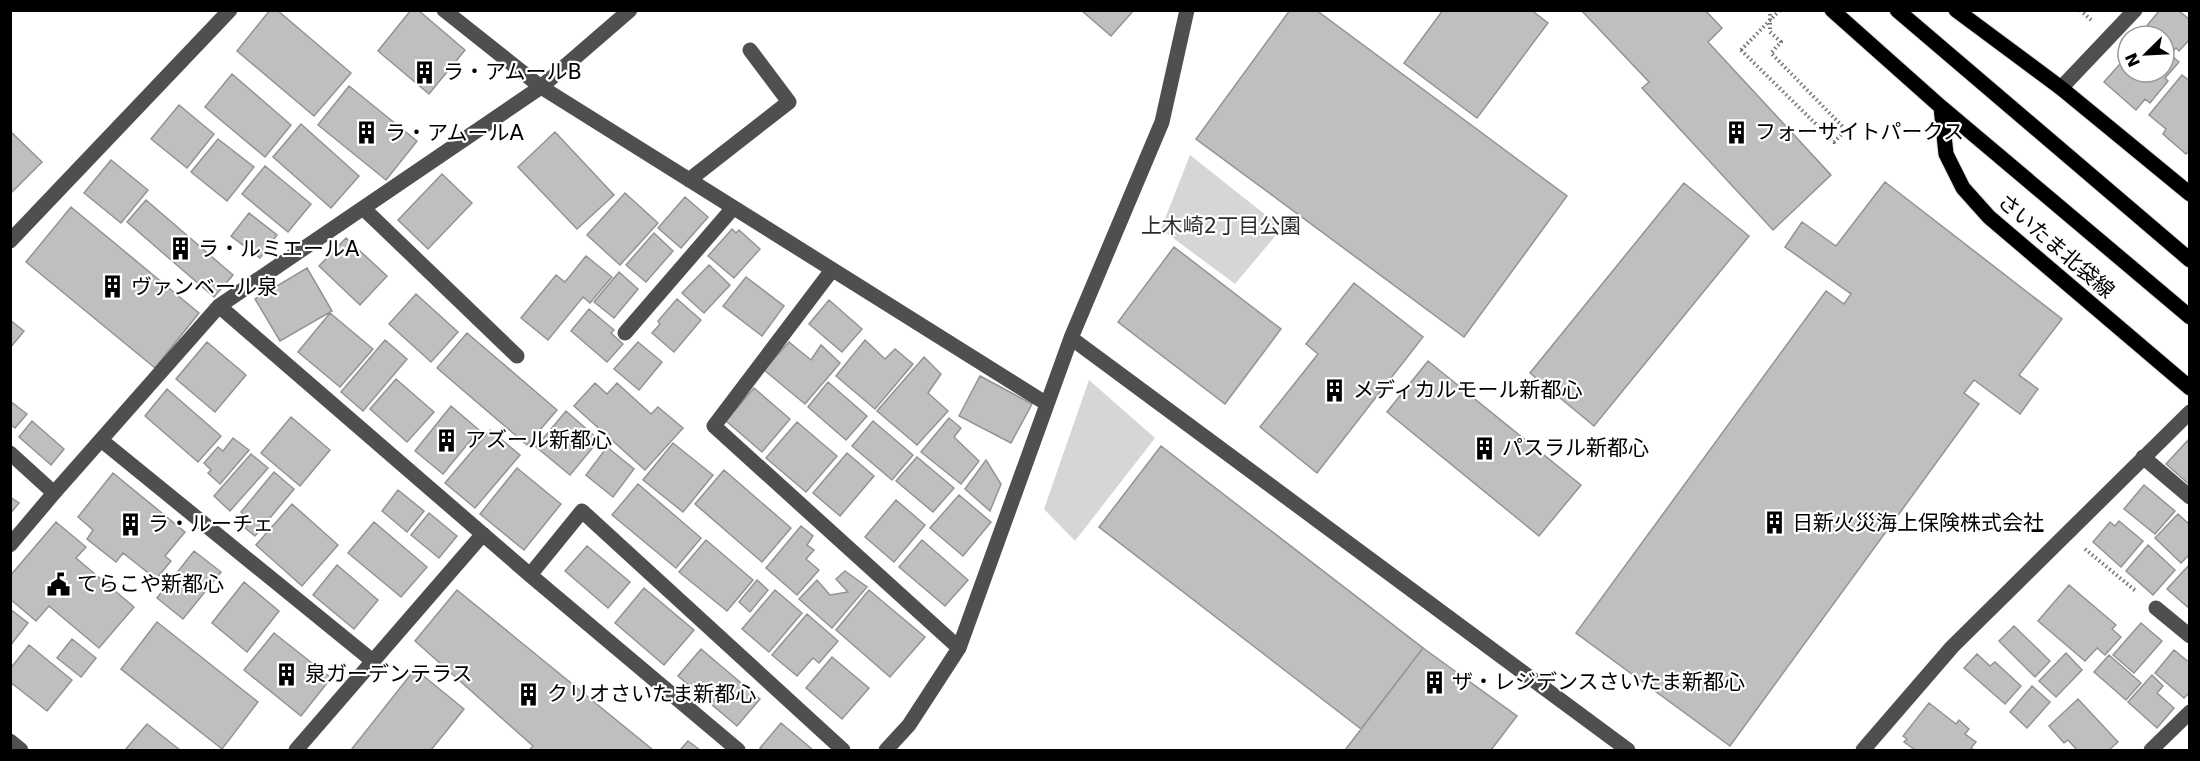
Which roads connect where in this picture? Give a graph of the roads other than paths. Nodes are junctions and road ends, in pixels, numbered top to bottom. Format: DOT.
graph roads {
  1 [pos="230,10"];
  2 [pos="444,10"];
  3 [pos="630,10"];
  4 [pos="1187,10"];
  5 [pos="1832,10"];
  6 [pos="1897,10"];
  7 [pos="1956,10"];
  8 [pos="2135,10"];
  9 [pos="750,50"];
  10 [pos="541,87"];
  11 [pos="2061,88"];
  12 [pos="1941,107"];
  13 [pos="689,180"];
  14 [pos="2190,194"];
  15 [pos="733,207"];
  16 [pos="363,208"];
  17 [pos="10,241"];
  18 [pos="2190,260"];
  19 [pos="832,270"];
  20 [pos="219,306"];
  21 [pos="2190,317"];
  22 [pos="625,333"];
  23 [pos="1071,338"];
  24 [pos="517,357"];
  25 [pos="2190,388"];
  26 [pos="1047,404"];
  27 [pos="2190,412"];
  28 [pos="101,440"];
  29 [pos="10,453"];
  30 [pos="2143,457"];
  31 [pos="54,493"];
  32 [pos="2190,497"];
  33 [pos="483,534"];
  34 [pos="10,545"];
  35 [pos="530,575"];
  36 [pos="2156,608"];
  37 [pos="2190,636"];
  38 [pos="959,648"];
  39 [pos="374,662"];
  40 [pos="2190,712"];
  41 [pos="10,741"];
  42 [pos="21,750"];
  43 [pos="296,750"];
  44 [pos="738,750"];
  45 [pos="843,750"];
  46 [pos="886,750"];
  47 [pos="1628,750"];
  48 [pos="1863,750"];
  49 [pos="2151,750"];
  1 -- 17 [label="street"];
  2 -- 10 [label="street"];
  3 -- 10 [label="street"];
  4 -- 23 [label="street"];
  5 -- 12 [label="main road, さいたま北袋線"];
  6 -- 18 [label="main road"];
  7 -- 11 [label="main road"];
  8 -- 11 [label="street"];
  9 -- 13 [label="street"];
  10 -- 13 [label="street"];
  10 -- 16 [label="street"];
  11 -- 14 [label="main road"];
  12 -- 21 [label="main road, さいたま北袋線"];
  12 -- 25 [label="main road, さいたま北袋線"];
  13 -- 15 [label="street"];
  15 -- 19 [label="street"];
  15 -- 22 [label="street"];
  16 -- 20 [label="street"];
  16 -- 24 [label="street"];
  19 -- 26 [label="street"];
  19 -- 38 [label="street"];
  20 -- 28 [label="street"];
  20 -- 33 [label="street"];
  23 -- 26 [label="street"];
  23 -- 47 [label="street"];
  26 -- 38 [label="street"];
  27 -- 30 [label="street"];
  28 -- 31 [label="street"];
  28 -- 39 [label="street"];
  29 -- 31 [label="street"];
  30 -- 32 [label="street"];
  30 -- 48 [label="street"];
  31 -- 34 [label="street"];
  33 -- 35 [label="street"];
  33 -- 39 [label="street"];
  35 -- 44 [label="street"];
  35 -- 45 [label="street"];
  36 -- 37 [label="street"];
  38 -- 46 [label="street"];
  39 -- 43 [label="street"];
  40 -- 49 [label="street"];
  41 -- 42 [label="street"];
}
